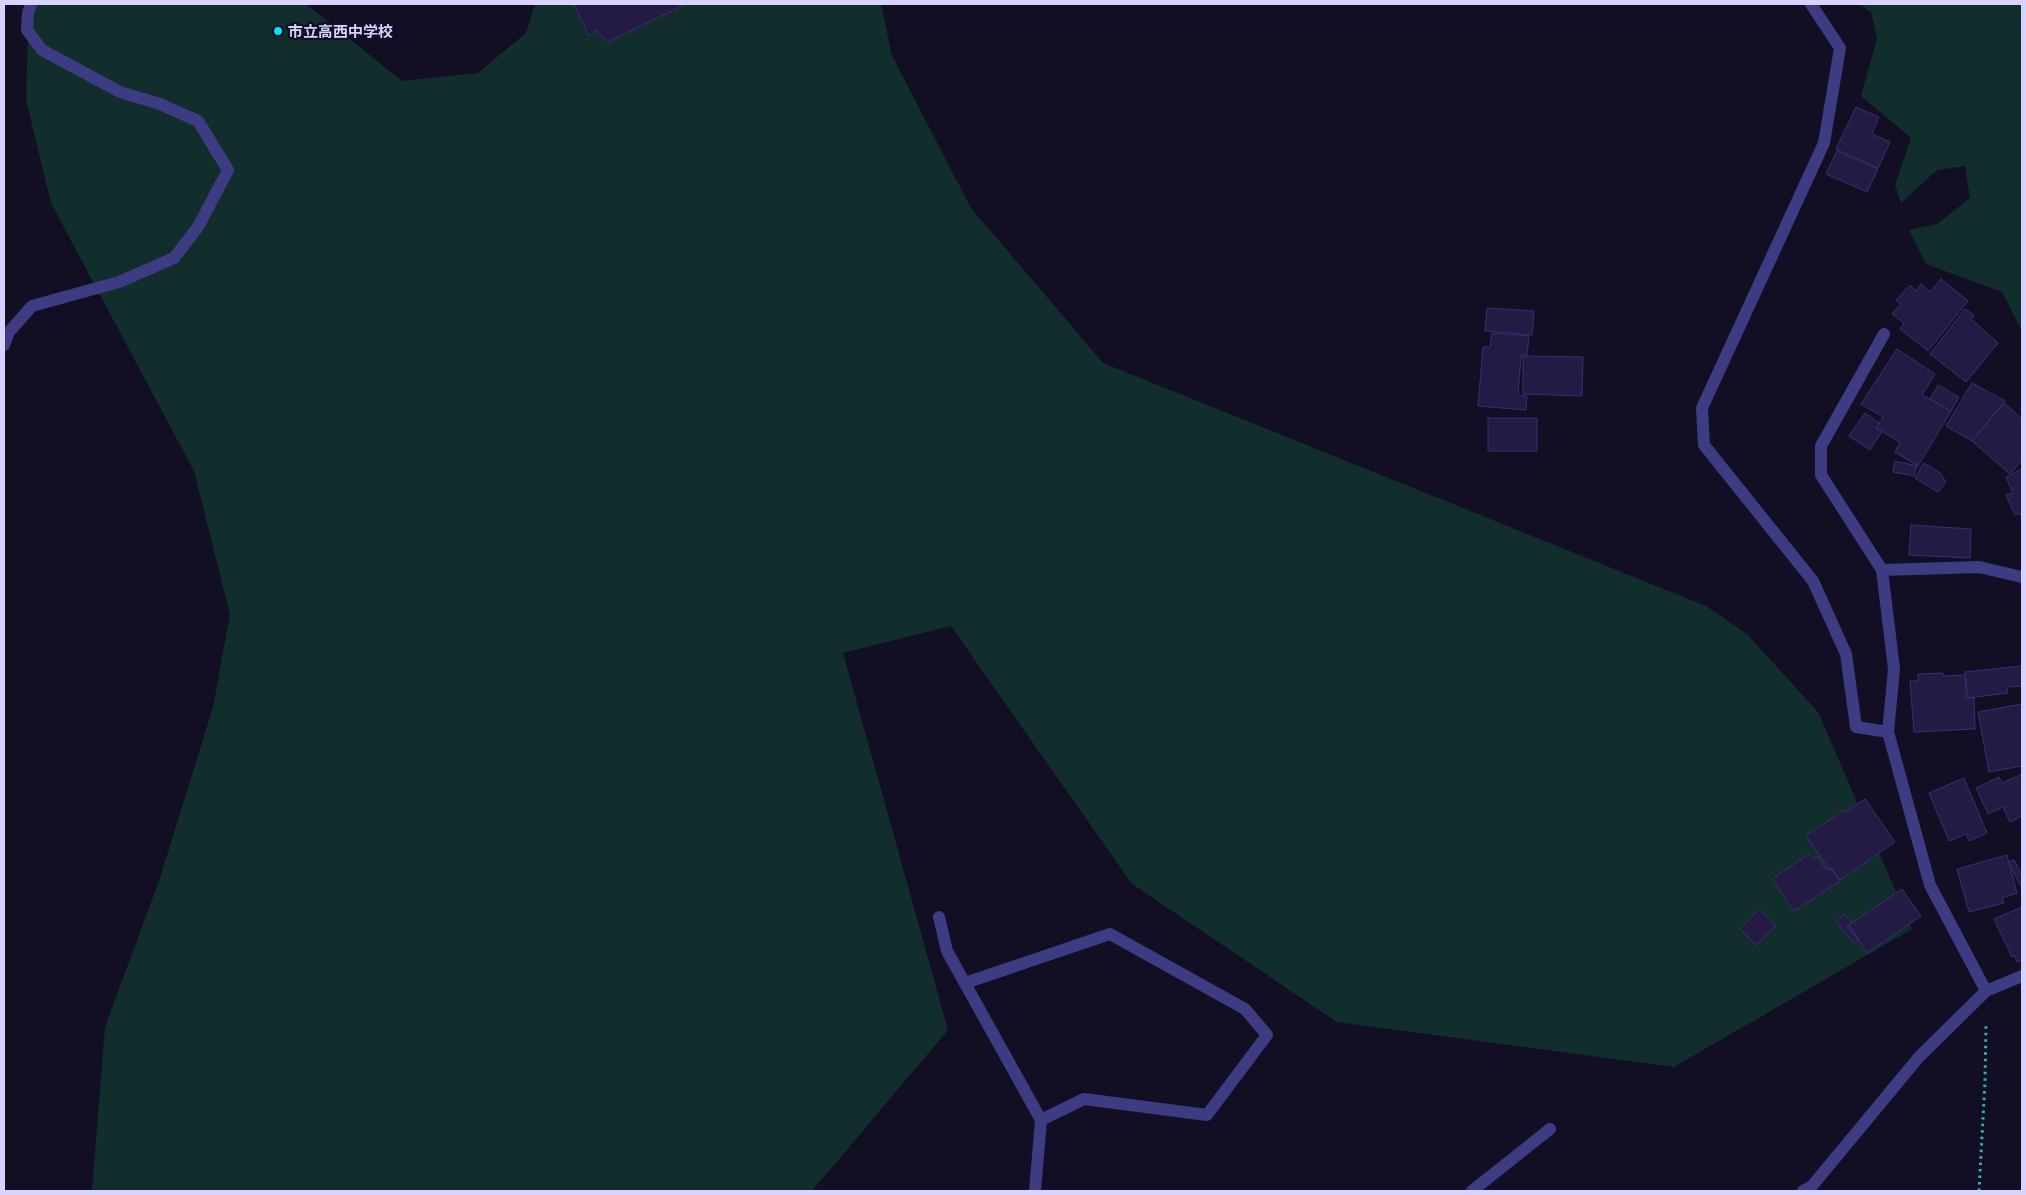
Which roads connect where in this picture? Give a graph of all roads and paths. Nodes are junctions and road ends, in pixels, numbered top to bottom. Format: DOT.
graph roads {
  1 [pos="31,4"];
  2 [pos="1811,4"];
  3 [pos="1884,334"];
  4 [pos="4,344"];
  5 [pos="1882,570"];
  6 [pos="2022,577"];
  7 [pos="1888,732"];
  8 [pos="939,917"];
  9 [pos="2022,976"];
  10 [pos="965,983"];
  11 [pos="1986,991"];
  12 [pos="1041,1120"];
  13 [pos="1550,1129"];
  14 [pos="1036,1191"];
  15 [pos="1472,1191"];
  16 [pos="1803,1191"];
  17 [pos="1979,1191"];
  1 -- 4 [label="street"];
  2 -- 7 [label="street"];
  3 -- 5 [label="street"];
  5 -- 6 [label="street"];
  5 -- 7 [label="street"];
  7 -- 11 [label="street"];
  8 -- 10 [label="street"];
  9 -- 11 [label="street"];
  10 -- 12 [label="street"];
  10 -- 12 [label="street"];
  11 -- 16 [label="street"];
  11 -- 17 [label="path"];
  12 -- 14 [label="street"];
  13 -- 15 [label="street"];
}
